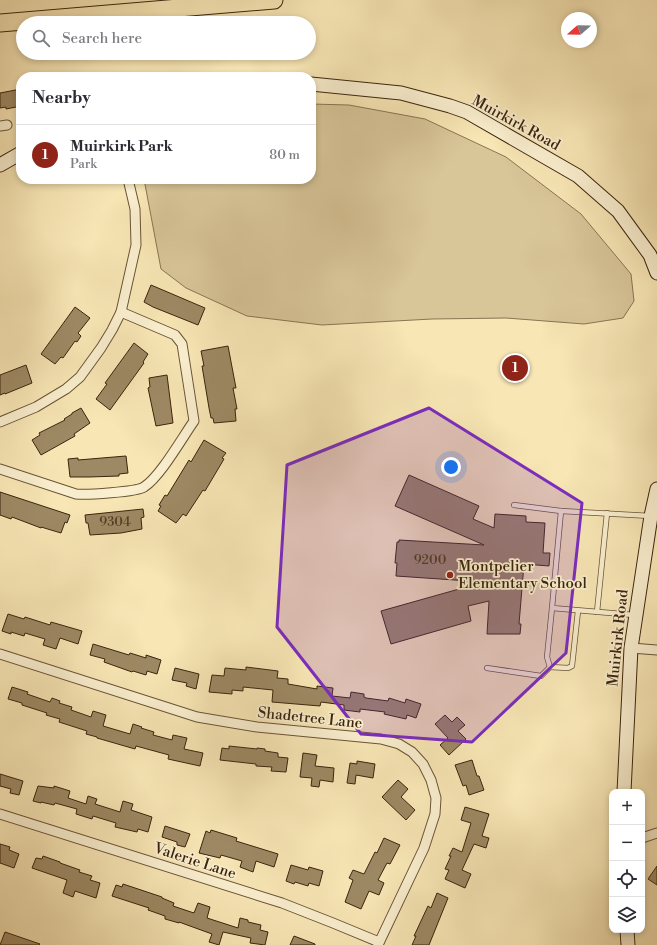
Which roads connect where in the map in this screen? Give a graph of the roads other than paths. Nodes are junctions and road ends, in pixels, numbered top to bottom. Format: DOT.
graph roads {
  1 [pos="274,0"];
  2 [pos="83,16"];
  3 [pos="16,22"];
  4 [pos="0,23"];
  5 [pos="316,84"];
  6 [pos="16,156"];
  7 [pos="0,165"];
  8 [pos="129,184"];
  9 [pos="657,273"];
  10 [pos="121,312"];
  11 [pos="0,422"];
  12 [pos="0,469"];
  13 [pos="657,489"];
  14 [pos="514,505"];
  15 [pos="561,511"];
  16 [pos="608,514"];
  17 [pos="651,516"];
  18 [pos="552,608"];
  19 [pos="578,611"];
  20 [pos="597,612"];
  21 [pos="636,615"];
  22 [pos="631,648"];
  23 [pos="657,650"];
  24 [pos="0,654"];
  25 [pos="550,667"];
  26 [pos="487,668"];
  27 [pos="624,789"];
  28 [pos="0,814"];
  29 [pos="657,833"];
  30 [pos="645,837"];
  31 [pos="627,933"];
  32 [pos="378,944"];
  33 [pos="628,945"];
  1 -- 2 [label="highway"];
  3 -- 4 [label="highway"];
  5 -- 9 [label="main road, Muirkirk Road"];
  6 -- 7 [label="main road"];
  8 -- 10 [label="street"];
  10 -- 11 [label="street"];
  10 -- 12 [label="street"];
  13 -- 17 [label="main road, Muirkirk Road"];
  14 -- 15 [label="lane"];
  15 -- 16 [label="lane"];
  15 -- 18 [label="lane"];
  16 -- 17 [label="lane"];
  16 -- 20 [label="lane"];
  17 -- 21 [label="main road, Muirkirk Road"];
  18 -- 19 [label="lane"];
  18 -- 25 [label="lane"];
  19 -- 20 [label="lane"];
  19 -- 25 [label="lane"];
  20 -- 21 [label="lane"];
  21 -- 22 [label="main road, Muirkirk Road"];
  22 -- 23 [label="street"];
  22 -- 27 [label="main road, Muirkirk Road"];
  24 -- 32 [label="street, Shadetree Lane"];
  25 -- 26 [label="lane"];
  28 -- 32 [label="street, Valerie Lane"];
  29 -- 30 [label="street"];
  31 -- 33 [label="main road"];
}
